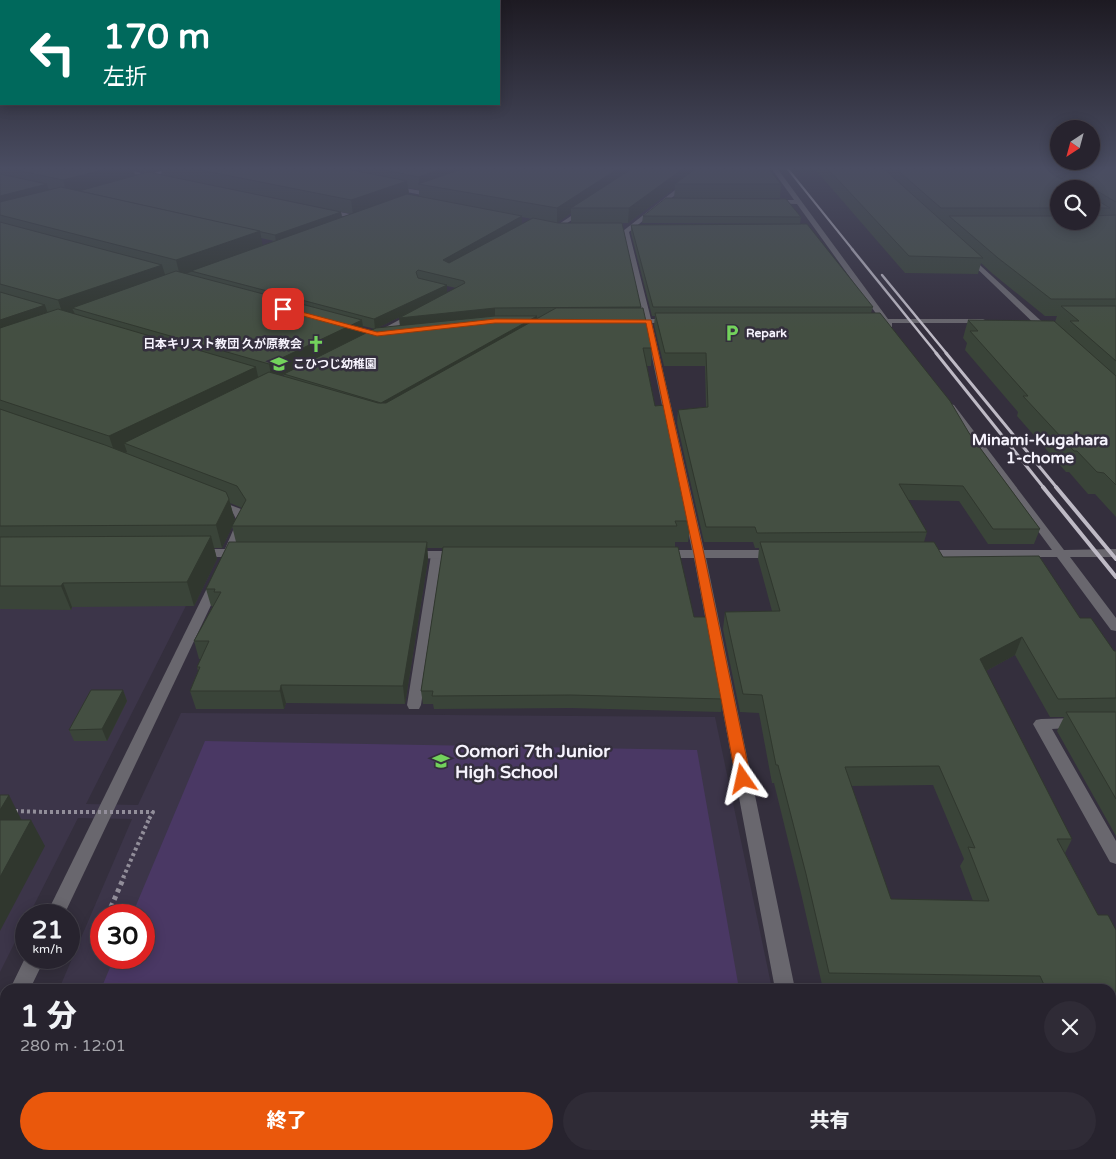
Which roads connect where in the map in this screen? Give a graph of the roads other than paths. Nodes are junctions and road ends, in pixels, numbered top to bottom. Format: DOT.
graph roads {
  1 [pos="565,222"];
  2 [pos="633,222"];
  3 [pos="810,222"];
  4 [pos="550,225"];
  5 [pos="558,227"];
  6 [pos="568,227"];
  7 [pos="626,227"];
  8 [pos="644,228"];
  9 [pos="961,252"];
  10 [pos="427,309"];
  11 [pos="621,321"];
  12 [pos="649,321"];
  13 [pos="677,321"];
  14 [pos="866,321"];
  15 [pos="885,321"];
  16 [pos="997,321"];
  17 [pos="1026,321"];
  18 [pos="1035,321"];
  19 [pos="1053,321"];
  20 [pos="403,332"];
  21 [pos="377,334"];
  22 [pos="368,335"];
  23 [pos="897,336"];
  24 [pos="1055,339"];
  25 [pos="944,398"];
  26 [pos="204,497"];
  27 [pos="190,553"];
  28 [pos="230,553"];
  29 [pos="249,553"];
  30 [pos="1062,553"];
  31 [pos="1116,553"];
  32 [pos="650,554"];
  33 [pos="699,554"];
  34 [pos="788,554"];
  35 [pos="907,554"];
  36 [pos="398,555"];
  37 [pos="437,555"];
  38 [pos="476,555"];
  39 [pos="1116,627"];
  40 [pos="414,705"];
  41 [pos="1097,723"];
  42 [pos="1116,858"];
  43 [pos="61,904"];
  44 [pos="30,969"];
  45 [pos="22,984"];
  46 [pos="784,984"];
  1 -- 5 [label="street"];
  2 -- 7 [label="street"];
  3 -- 15 [label="street"];
  4 -- 5 [label="street"];
  5 -- 6 [label="street"];
  7 -- 8 [label="street"];
  7 -- 12 [label="street"];
  9 -- 18 [label="street"];
  10 -- 21 [label="street"];
  11 -- 12 [label="street"];
  12 -- 13 [label="street"];
  12 -- 33 [label="street"];
  14 -- 15 [label="street"];
  15 -- 16 [label="street"];
  15 -- 23 [label="street"];
  17 -- 18 [label="street"];
  18 -- 19 [label="street"];
  18 -- 24 [label="street"];
  20 -- 21 [label="street"];
  21 -- 22 [label="street"];
  25 -- 30 [label="street"];
  26 -- 28 [label="street"];
  27 -- 28 [label="street"];
  28 -- 29 [label="street"];
  28 -- 43 [label="street"];
  30 -- 31 [label="street"];
  30 -- 35 [label="street"];
  30 -- 39 [label="street"];
  32 -- 33 [label="street"];
  33 -- 34 [label="street"];
  33 -- 46 [label="street"];
  36 -- 37 [label="street"];
  37 -- 38 [label="street"];
  37 -- 40 [label="street"];
  41 -- 42 [label="street"];
  44 -- 45 [label="street"];
}
